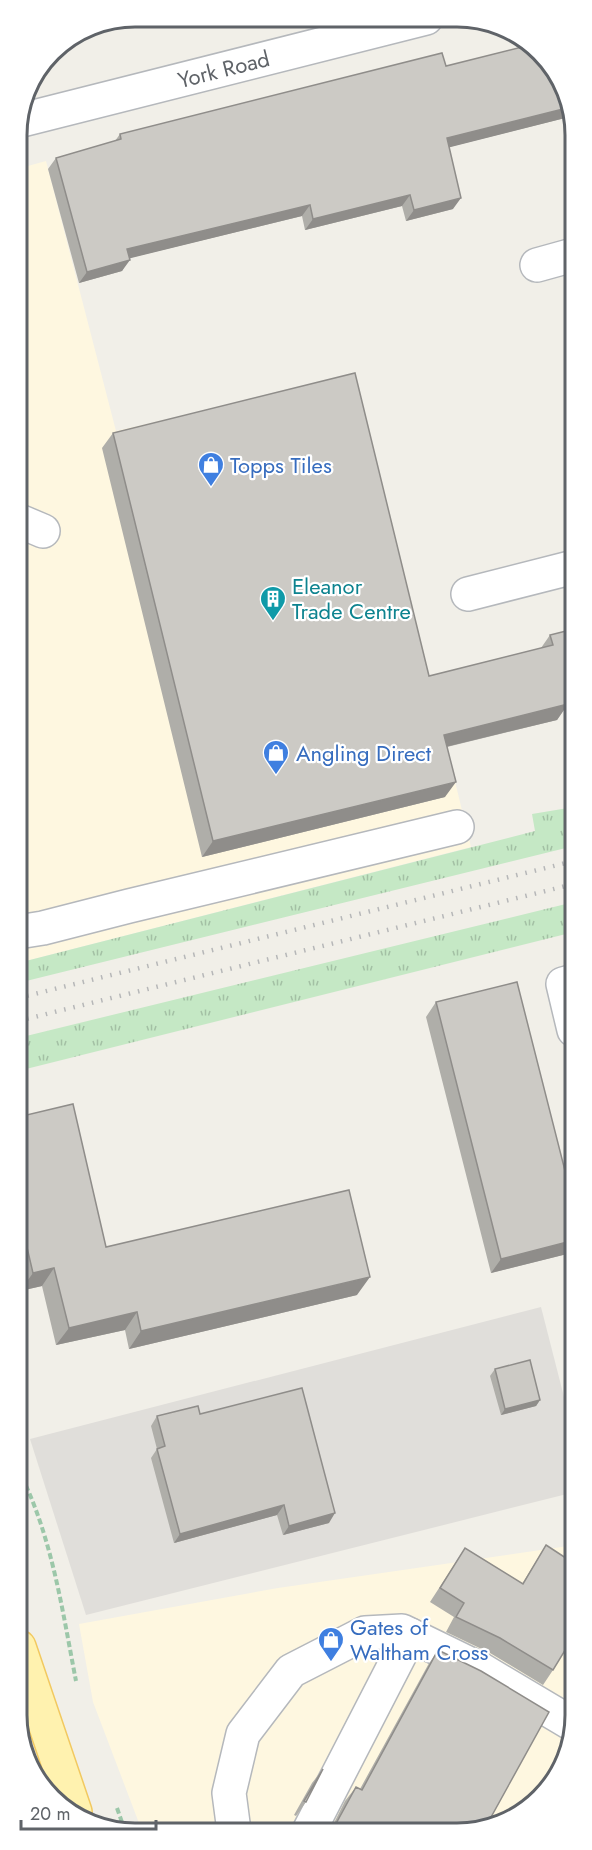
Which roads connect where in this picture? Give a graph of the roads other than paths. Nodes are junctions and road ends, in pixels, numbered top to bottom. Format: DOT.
graph roads {
  1 [pos="390,27"];
  2 [pos="29,118"];
  3 [pos="565,257"];
  4 [pos="537,265"];
  5 [pos="565,569"];
  6 [pos="468,594"];
  7 [pos="457,827"];
  8 [pos="27,931"];
  9 [pos="410,1635"];
  10 [pos="27,1671"];
  11 [pos="565,1720"];
  12 [pos="72,1803"];
  13 [pos="233,1823"];
  14 [pos="313,1823"];
  1 -- 2 [label="street, York Road"];
  3 -- 4 [label="street"];
  5 -- 6 [label="street"];
  7 -- 8 [label="street"];
  9 -- 11 [label="street"];
  9 -- 13 [label="street"];
  9 -- 14 [label="street"];
  10 -- 12 [label="main road"];
}
